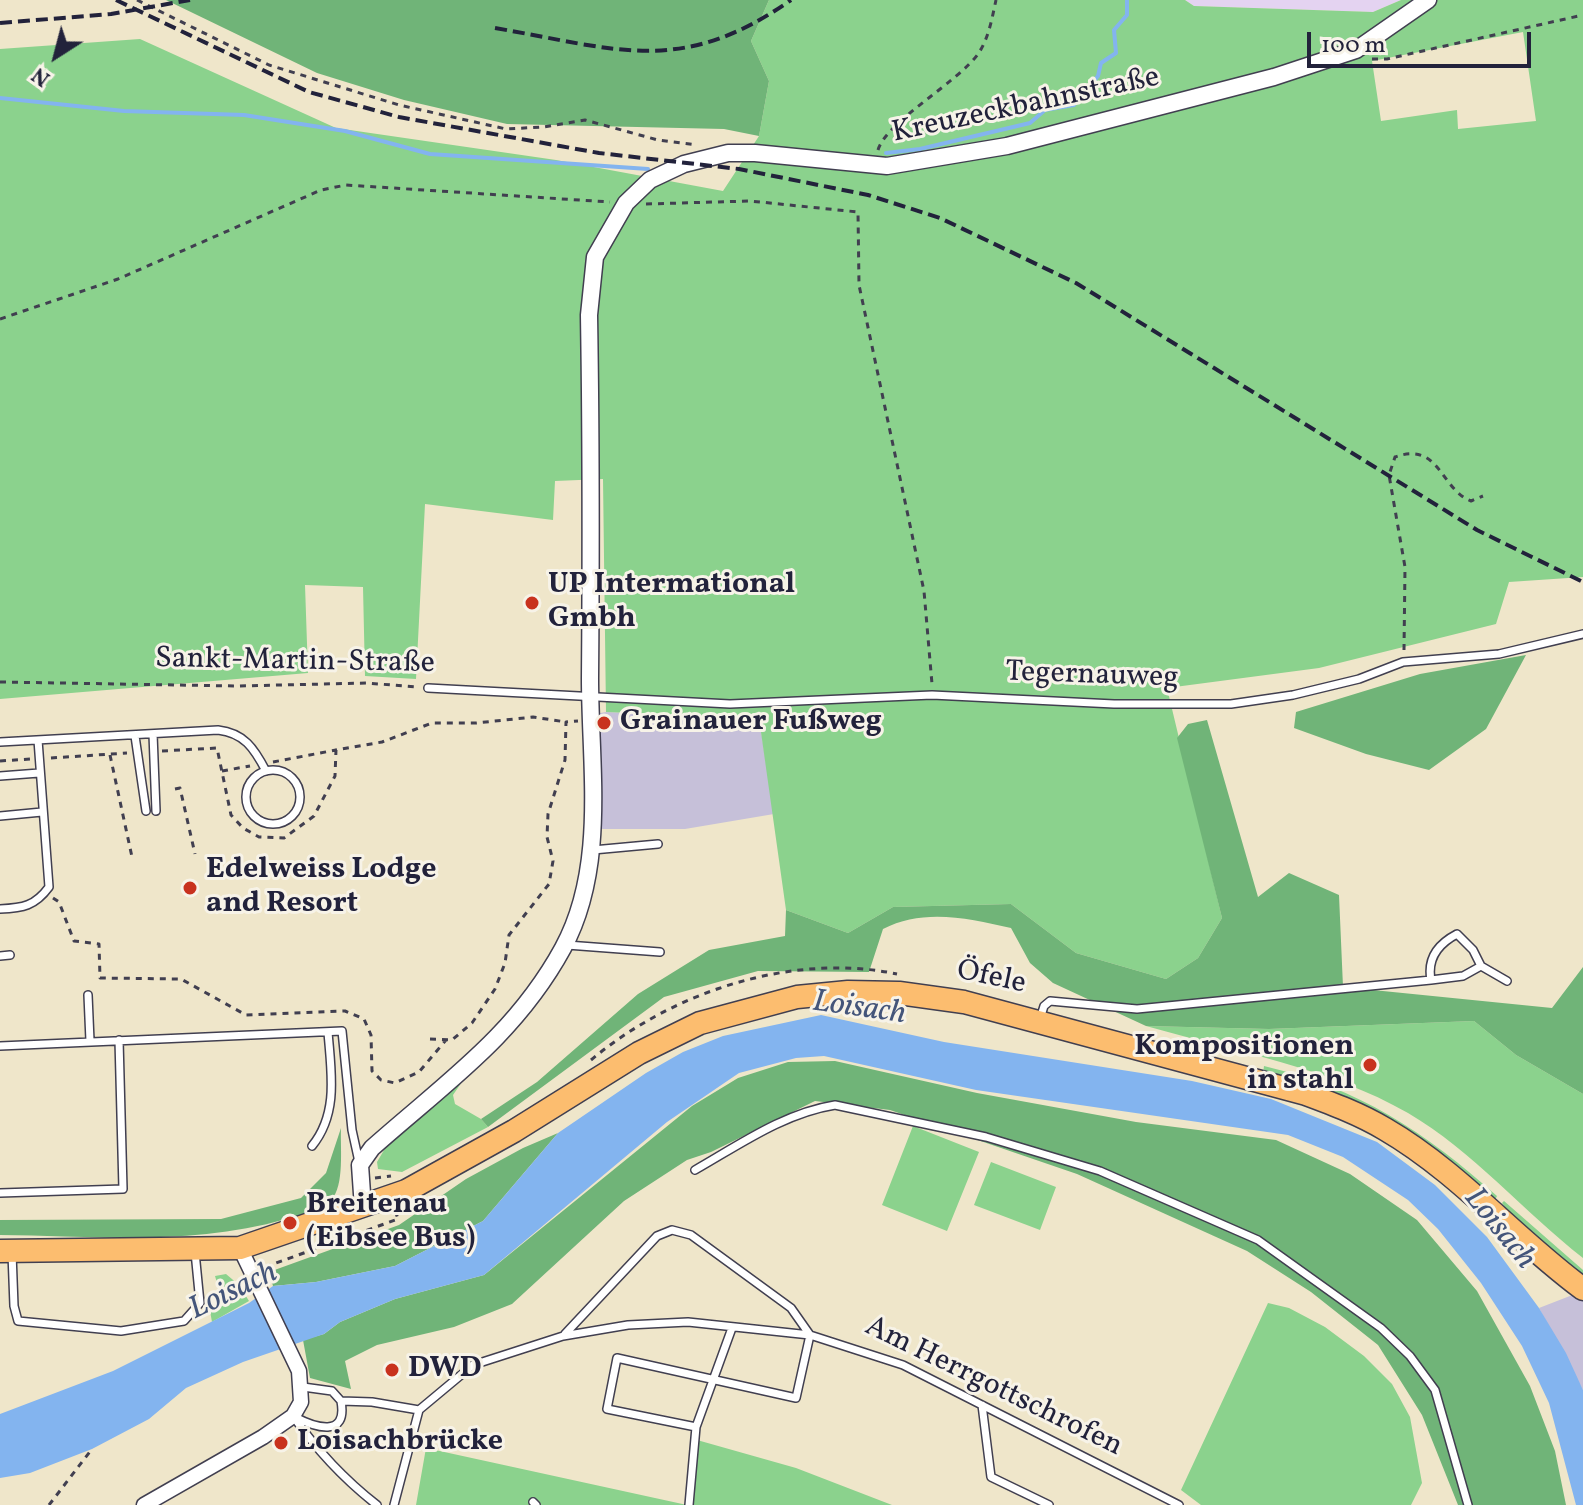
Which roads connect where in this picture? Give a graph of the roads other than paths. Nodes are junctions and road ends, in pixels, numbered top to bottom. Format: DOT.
graph roads {
  1 [pos="1427,0"];
  2 [pos="1583,634"];
  3 [pos="428,688"];
  4 [pos="590,698"];
  5 [pos="153,734"];
  6 [pos="135,736"];
  7 [pos="38,740"];
  8 [pos="0,742"];
  9 [pos="264,767"];
  10 [pos="39,773"];
  11 [pos="0,776"];
  12 [pos="146,811"];
  13 [pos="156,811"];
  14 [pos="42,812"];
  15 [pos="0,816"];
  16 [pos="658,844"];
  17 [pos="591,850"];
  18 [pos="0,909"];
  19 [pos="565,945"];
  20 [pos="660,952"];
  21 [pos="10,955"];
  22 [pos="0,956"];
  23 [pos="1481,966"];
  24 [pos="1431,980"];
  25 [pos="1507,981"];
  26 [pos="88,995"];
  27 [pos="1040,1020"];
  28 [pos="328,1032"];
  29 [pos="119,1040"];
  30 [pos="90,1041"];
  31 [pos="0,1046"];
  32 [pos="312,1146"];
  33 [pos="360,1165"];
  34 [pos="695,1170"];
  35 [pos="0,1193"];
  36 [pos="363,1208"];
  37 [pos="240,1248"];
  38 [pos="195,1250"];
  39 [pos="6,1251"];
  40 [pos="1583,1289"];
  41 [pos="732,1328"];
  42 [pos="810,1335"];
  43 [pos="563,1336"];
  44 [pos="713,1381"];
  45 [pos="303,1387"];
  46 [pos="341,1401"];
  47 [pos="982,1405"];
  48 [pos="419,1410"];
  49 [pos="293,1416"];
  50 [pos="696,1427"];
  51 [pos="144,1505"];
  52 [pos="377,1505"];
  53 [pos="394,1505"];
  54 [pos="689,1505"];
  55 [pos="1049,1505"];
  56 [pos="1179,1505"];
  57 [pos="1468,1505"];
  1 -- 4 [label="street, Kreuzeckbahnstraße"];
  2 -- 4 [label="lane, Tegernauweg"];
  3 -- 4 [label="lane, Sankt-Martin-Straße"];
  4 -- 17 [label="street, Kreuzeckbahnstraße"];
  5 -- 6 [label="lane"];
  5 -- 9 [label="lane"];
  5 -- 13 [label="lane"];
  6 -- 7 [label="lane"];
  6 -- 12 [label="lane"];
  7 -- 8 [label="lane"];
  7 -- 10 [label="lane"];
  9 -- 9 [label="lane"];
  10 -- 11 [label="lane"];
  10 -- 14 [label="lane"];
  14 -- 15 [label="lane"];
  14 -- 18 [label="lane"];
  16 -- 17 [label="lane"];
  17 -- 19 [label="street, Kreuzeckbahnstraße"];
  19 -- 20 [label="lane"];
  19 -- 33 [label="street, Kreuzeckbahnstraße"];
  21 -- 22 [label="lane"];
  23 -- 24 [label="lane"];
  23 -- 24 [label="lane"];
  23 -- 25 [label="lane"];
  24 -- 27 [label="lane"];
  26 -- 30 [label="lane"];
  27 -- 36 [label="main road, Öfele"];
  27 -- 40 [label="main road, Öfele"];
  28 -- 29 [label="lane"];
  28 -- 32 [label="lane"];
  28 -- 33 [label="lane"];
  29 -- 30 [label="lane"];
  29 -- 35 [label="lane"];
  30 -- 31 [label="lane"];
  33 -- 36 [label="street"];
  34 -- 57 [label="lane"];
  36 -- 37 [label="main road, Öfele"];
  37 -- 38 [label="main road, Öfele"];
  37 -- 45 [label="street"];
  38 -- 39 [label="main road, Öfele"];
  38 -- 39 [label="lane"];
  41 -- 42 [label="lane, Am Herrgottschrofen"];
  41 -- 43 [label="lane, Am Herrgottschrofen"];
  41 -- 44 [label="lane"];
  42 -- 43 [label="lane"];
  42 -- 44 [label="lane"];
  42 -- 47 [label="lane, Am Herrgottschrofen"];
  43 -- 48 [label="lane, Am Herrgottschrofen"];
  44 -- 50 [label="lane"];
  44 -- 50 [label="lane"];
  45 -- 46 [label="lane"];
  45 -- 49 [label="street"];
  46 -- 48 [label="lane"];
  46 -- 49 [label="lane"];
  47 -- 55 [label="lane"];
  47 -- 56 [label="lane, Am Herrgottschrofen"];
  48 -- 53 [label="lane"];
  49 -- 51 [label="street"];
  49 -- 52 [label="lane"];
  50 -- 54 [label="lane"];
}
